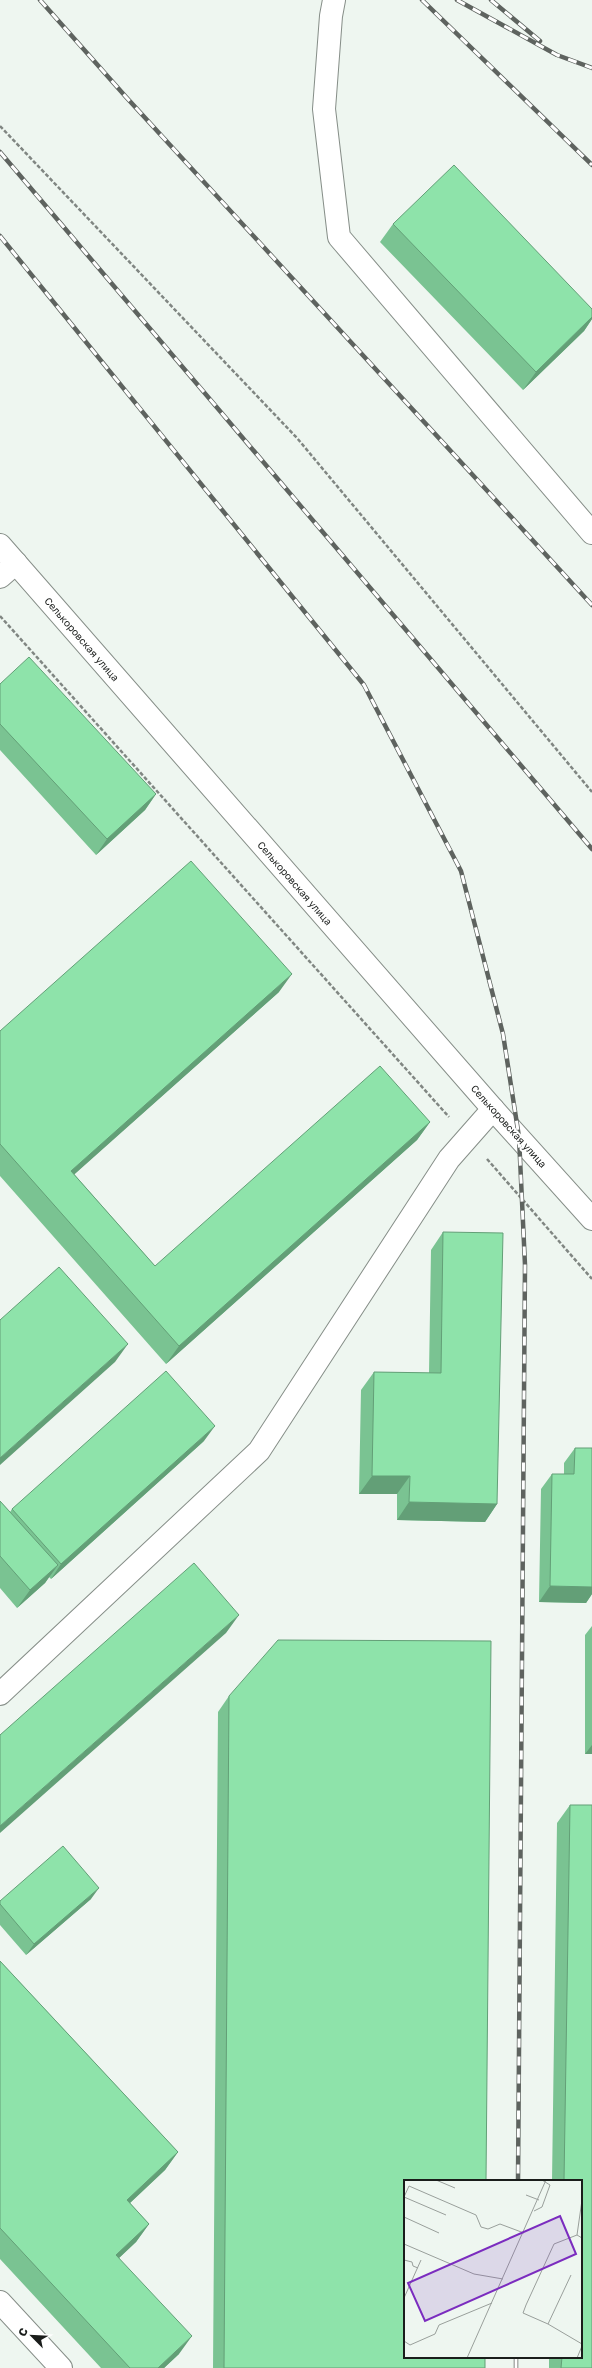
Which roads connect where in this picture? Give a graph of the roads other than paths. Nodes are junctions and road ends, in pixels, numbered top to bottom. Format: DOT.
graph roads {
  1 [pos="334,0"];
  2 [pos="592,534"];
  3 [pos="0,545"];
  4 [pos="8,570"];
  5 [pos="492,1109"];
  6 [pos="592,1219"];
  7 [pos="0,1694"];
  8 [pos="0,2302"];
  9 [pos="61,2368"];
  1 -- 2 [label="main road"];
  3 -- 4 [label="main road, Селькоровская улица"];
  4 -- 5 [label="main road, Селькоровская улица"];
  5 -- 6 [label="main road, Селькоровская улица"];
  5 -- 7 [label="main road"];
  8 -- 9 [label="main road"];
}
